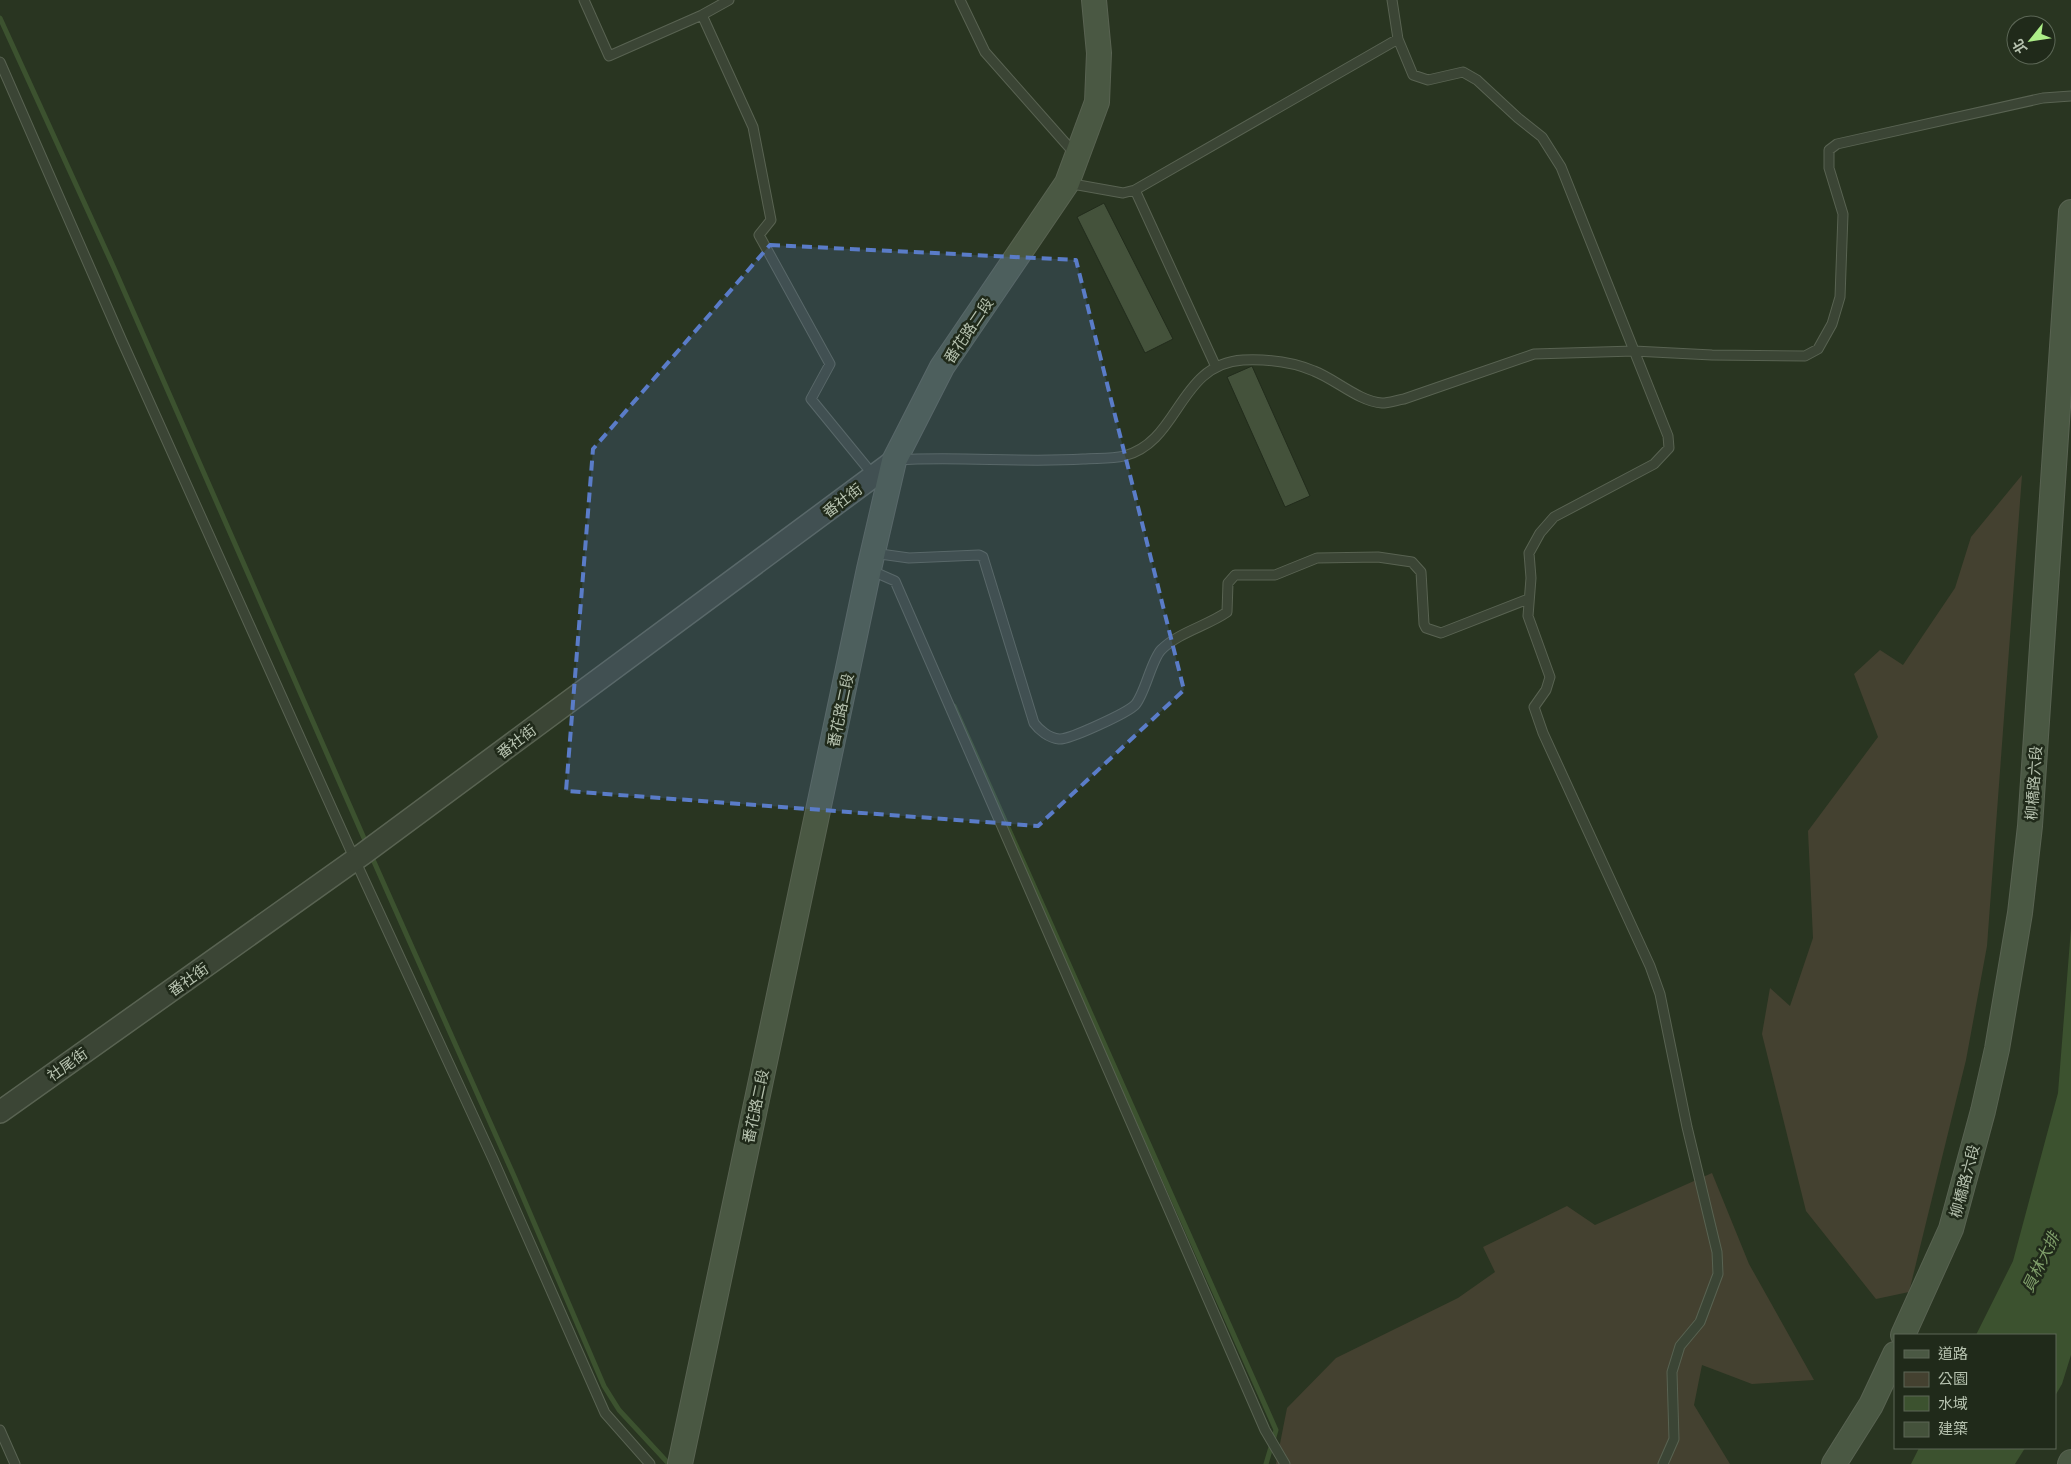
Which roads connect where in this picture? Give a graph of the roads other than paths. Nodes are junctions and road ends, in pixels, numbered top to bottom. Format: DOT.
graph roads {
  1 [pos="584,0"];
  2 [pos="729,0"];
  3 [pos="960,0"];
  4 [pos="1094,0"];
  5 [pos="1392,0"];
  6 [pos="702,15"];
  7 [pos="1398,39"];
  8 [pos="0,62"];
  9 [pos="2071,96"];
  10 [pos="1076,155"];
  11 [pos="1067,183"];
  12 [pos="1135,190"];
  13 [pos="2071,212"];
  14 [pos="1634,351"];
  15 [pos="1216,367"];
  16 [pos="894,461"];
  17 [pos="874,476"];
  18 [pos="871,561"];
  19 [pos="1528,599"];
  20 [pos="364,854"];
  21 [pos="135,1017"];
  22 [pos="0,1112"];
  23 [pos="1903,1334"];
  24 [pos="1894,1356"];
  25 [pos="0,1430"];
  26 [pos="15,1464"];
  27 [pos="650,1464"];
  28 [pos="680,1464"];
  29 [pos="1285,1464"];
  30 [pos="1662,1464"];
  31 [pos="1834,1464"];
  1 -- 6 [label="lane"];
  2 -- 6 [label="lane"];
  3 -- 10 [label="lane"];
  4 -- 10 [label="main road, 番花路二段"];
  5 -- 7 [label="lane"];
  6 -- 17 [label="lane"];
  7 -- 12 [label="lane"];
  7 -- 14 [label="lane"];
  8 -- 20 [label="lane"];
  9 -- 14 [label="lane"];
  10 -- 11 [label="main road, 番花路二段"];
  11 -- 12 [label="lane"];
  11 -- 16 [label="main road, 番花路二段"];
  12 -- 15 [label="lane"];
  13 -- 23 [label="main road, 柳橋路六段"];
  14 -- 15 [label="lane"];
  14 -- 19 [label="lane"];
  15 -- 16 [label="lane"];
  16 -- 17 [label="street, 番社街"];
  16 -- 18 [label="main road, 番花路二段"];
  17 -- 20 [label="street, 番社街"];
  18 -- 19 [label="lane"];
  18 -- 28 [label="main road, 番花路二段"];
  18 -- 29 [label="lane"];
  19 -- 30 [label="lane"];
  20 -- 21 [label="street, 番社街"];
  20 -- 27 [label="lane"];
  21 -- 22 [label="street, 社尾街"];
  24 -- 31 [label="main road"];
  25 -- 26 [label="lane"];
}
